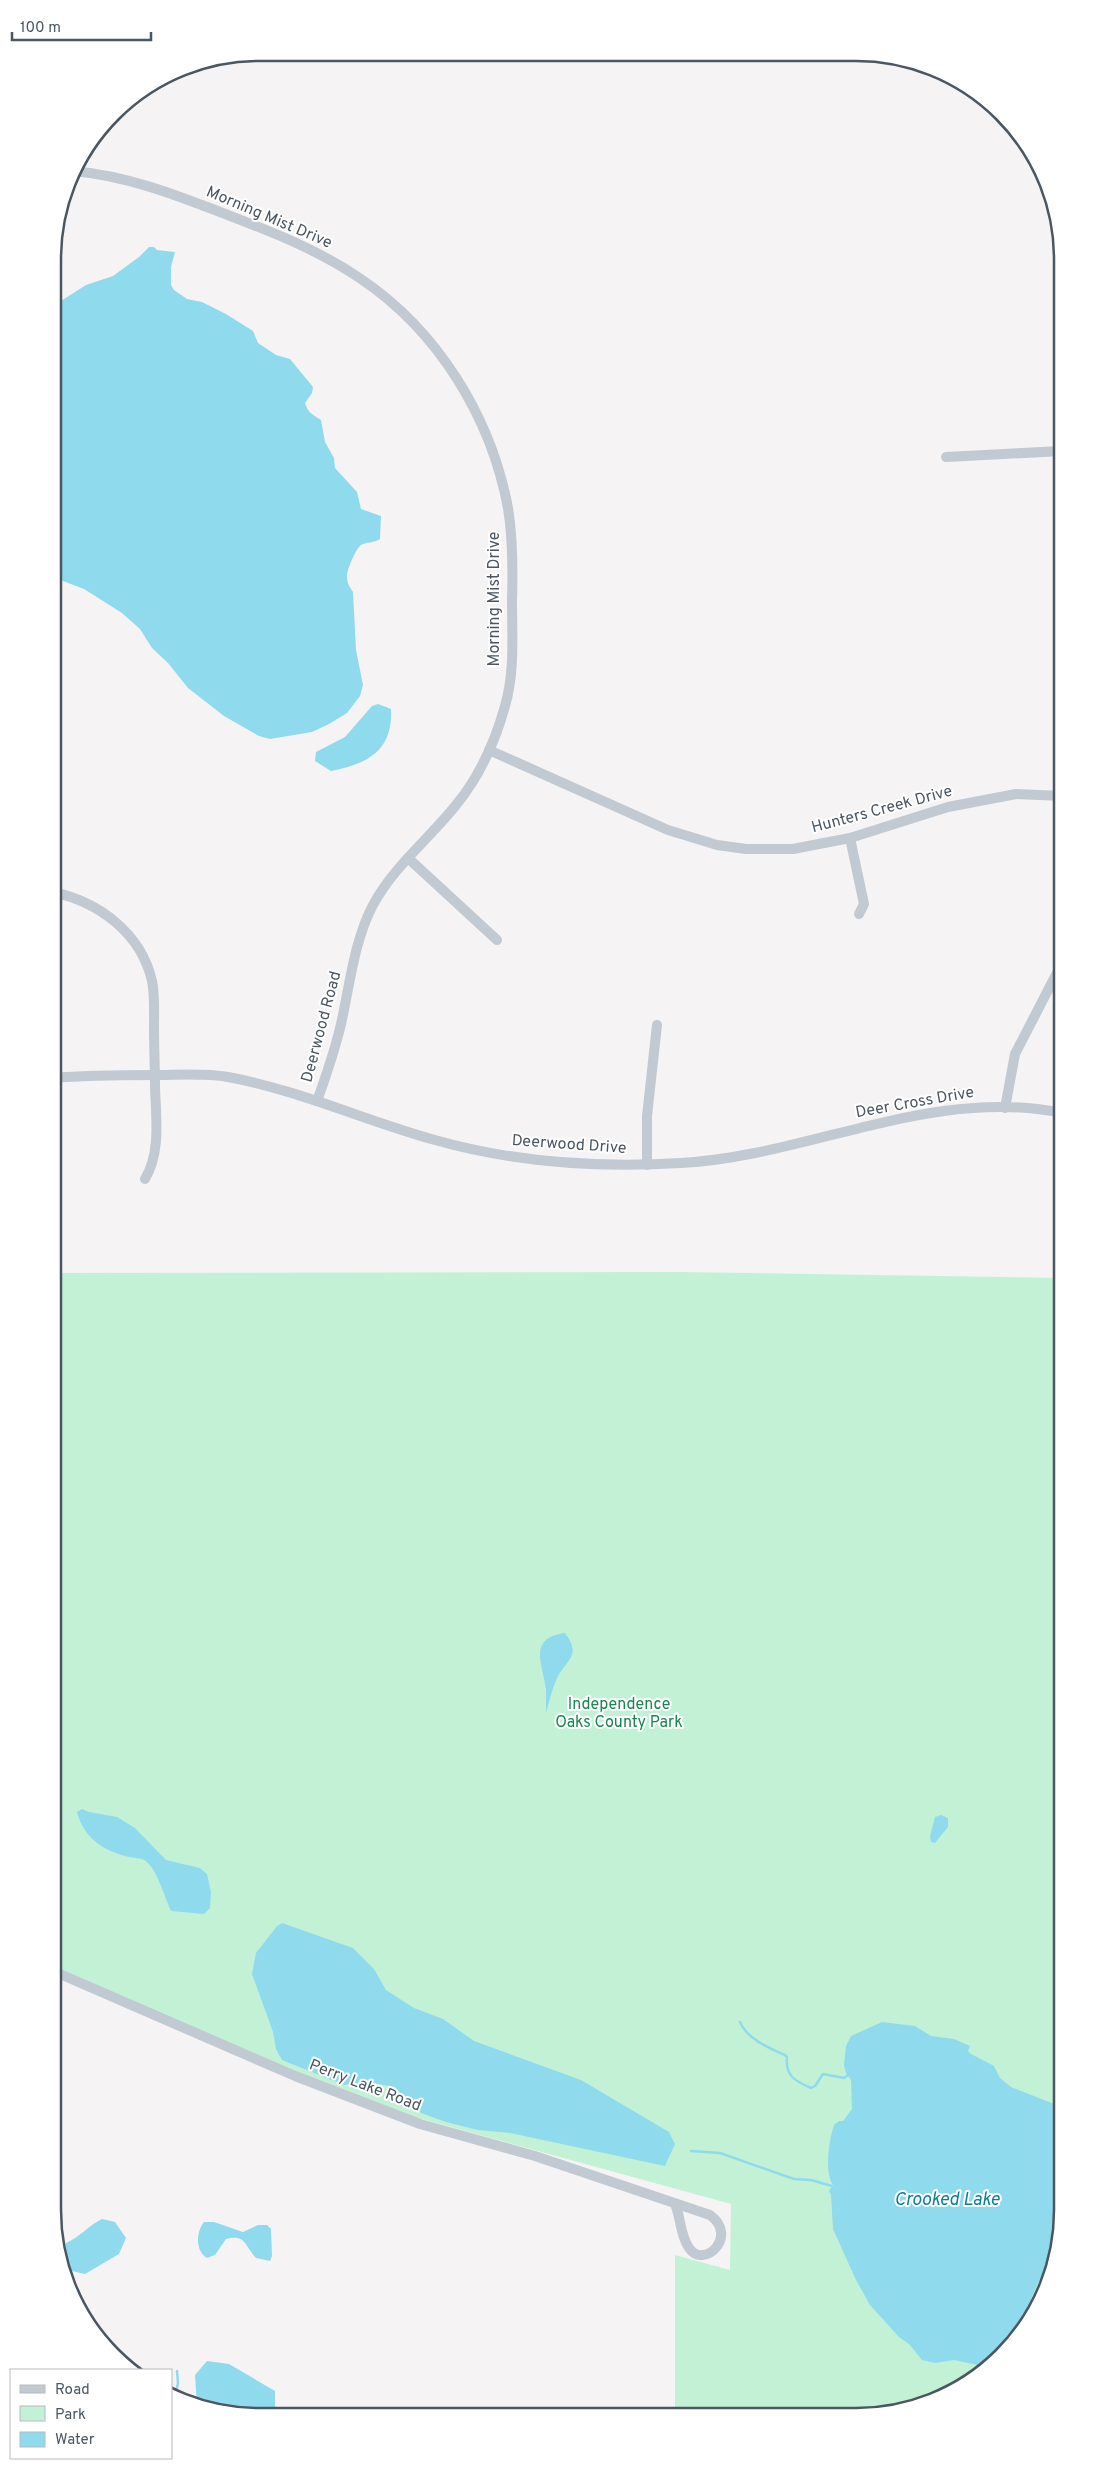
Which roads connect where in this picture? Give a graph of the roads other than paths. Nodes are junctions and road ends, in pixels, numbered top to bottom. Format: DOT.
graph roads {
  1 [pos="82,172"];
  2 [pos="1054,451"];
  3 [pos="946,457"];
  4 [pos="490,750"];
  5 [pos="1054,796"];
  6 [pos="850,838"];
  7 [pos="408,858"];
  8 [pos="61,894"];
  9 [pos="859,914"];
  10 [pos="497,940"];
  11 [pos="1054,978"];
  12 [pos="657,1025"];
  13 [pos="155,1075"];
  14 [pos="61,1078"];
  15 [pos="317,1101"];
  16 [pos="1005,1108"];
  17 [pos="1054,1112"];
  18 [pos="824,1136"];
  19 [pos="647,1165"];
  20 [pos="145,1179"];
  21 [pos="61,1976"];
  22 [pos="675,2204"];
  1 -- 4 [label="street, Morning Mist Drive"];
  2 -- 3 [label="street"];
  4 -- 6 [label="street, Hunters Creek Drive"];
  4 -- 7 [label="street, Morning Mist Drive"];
  5 -- 6 [label="street, Hunters Creek Drive"];
  6 -- 9 [label="street"];
  7 -- 10 [label="street"];
  7 -- 15 [label="street, Deerwood Road"];
  8 -- 13 [label="street"];
  11 -- 16 [label="street"];
  12 -- 19 [label="street"];
  13 -- 14 [label="street, Deerwood Road"];
  13 -- 15 [label="street, Deerwood Road"];
  13 -- 20 [label="street"];
  15 -- 19 [label="street, Deerwood Drive"];
  16 -- 17 [label="street"];
  16 -- 18 [label="street, Deer Cross Drive"];
  18 -- 19 [label="street, Deerwood Drive"];
  21 -- 22 [label="street, Perry Lake Road"];
  22 -- 22 [label="street, Perry Lake Road"];
}
